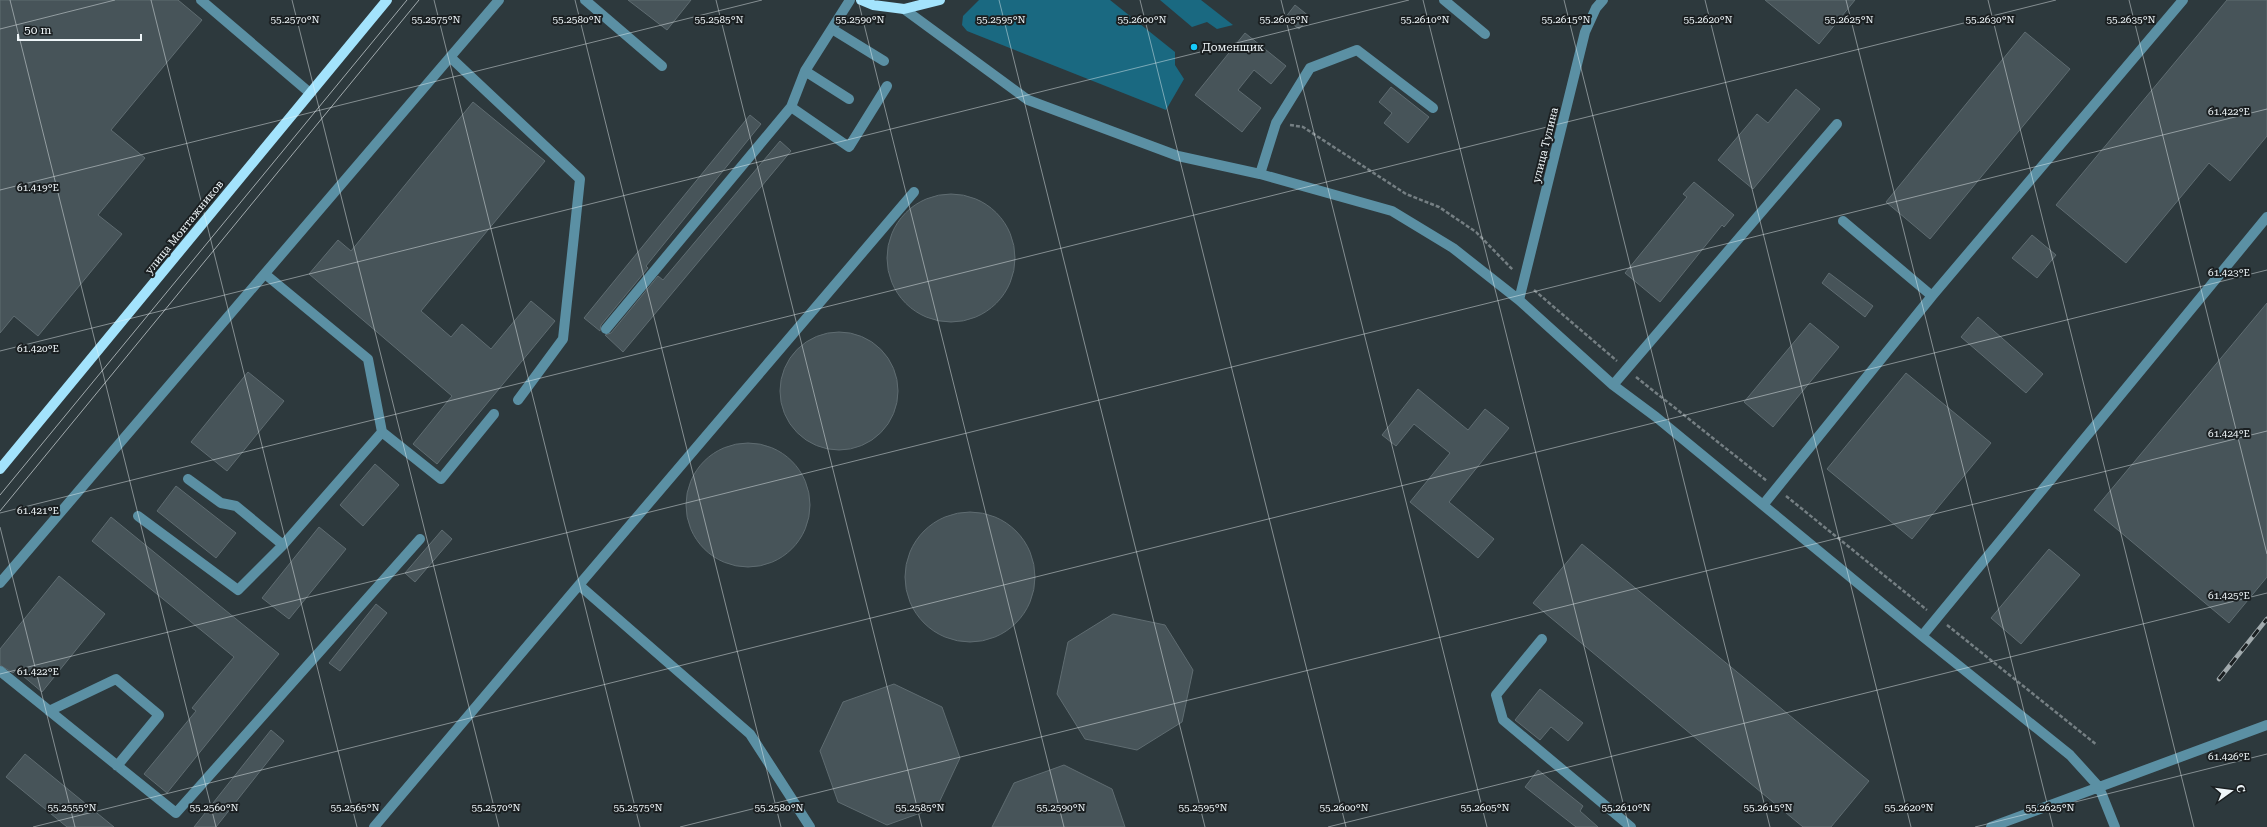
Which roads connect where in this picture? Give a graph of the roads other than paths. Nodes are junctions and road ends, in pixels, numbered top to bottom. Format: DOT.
graph roads {
  1 [pos="201,0"];
  2 [pos="387,0"];
  3 [pos="499,0"];
  4 [pos="585,0"];
  5 [pos="850,0"];
  6 [pos="861,0"];
  7 [pos="940,0"];
  8 [pos="1444,0"];
  9 [pos="1603,0"];
  10 [pos="2183,0"];
  11 [pos="904,10"];
  12 [pos="832,29"];
  13 [pos="1486,34"];
  14 [pos="450,57"];
  15 [pos="884,61"];
  16 [pos="662,66"];
  17 [pos="805,72"];
  18 [pos="887,86"];
  19 [pos="310,93"];
  20 [pos="849,99"];
  21 [pos="791,107"];
  22 [pos="1433,108"];
  23 [pos="1837,124"];
  24 [pos="1260,174"];
  25 [pos="914,192"];
  26 [pos="2267,217"];
  27 [pos="1843,221"];
  28 [pos="265,274"];
  29 [pos="1932,296"];
  30 [pos="1519,300"];
  31 [pos="606,329"];
  32 [pos="1613,385"];
  33 [pos="518,400"];
  34 [pos="494,414"];
  35 [pos="382,432"];
  36 [pos="0,469"];
  37 [pos="188,479"];
  38 [pos="1763,505"];
  39 [pos="138,516"];
  40 [pos="420,539"];
  41 [pos="282,545"];
  42 [pos="0,583"];
  43 [pos="579,585"];
  44 [pos="1922,636"];
  45 [pos="1542,640"];
  46 [pos="0,671"];
  47 [pos="49,711"];
  48 [pos="2267,725"];
  49 [pos="117,766"];
  50 [pos="2099,787"];
  51 [pos="374,827"];
  52 [pos="810,827"];
  53 [pos="1631,827"];
  54 [pos="1991,827"];
  55 [pos="2115,827"];
  1 -- 19 [label="street"];
  2 -- 19 [label="main road, улица Монтажников"];
  3 -- 14 [label="street"];
  4 -- 16 [label="street"];
  5 -- 12 [label="street"];
  6 -- 11 [label="main road"];
  7 -- 11 [label="main road"];
  8 -- 13 [label="street"];
  9 -- 30 [label="street, улица Тулина"];
  10 -- 29 [label="street"];
  11 -- 24 [label="street"];
  12 -- 15 [label="street"];
  12 -- 17 [label="street"];
  14 -- 28 [label="street"];
  14 -- 33 [label="street"];
  17 -- 20 [label="street"];
  17 -- 21 [label="street"];
  18 -- 21 [label="street"];
  19 -- 36 [label="main road, улица Монтажников"];
  21 -- 31 [label="street"];
  22 -- 24 [label="street"];
  23 -- 32 [label="street"];
  24 -- 30 [label="street"];
  25 -- 43 [label="street"];
  26 -- 44 [label="street"];
  27 -- 29 [label="street"];
  28 -- 35 [label="street"];
  28 -- 42 [label="street"];
  29 -- 38 [label="street"];
  30 -- 32 [label="street"];
  32 -- 38 [label="street"];
  34 -- 35 [label="street"];
  35 -- 41 [label="street"];
  37 -- 41 [label="street"];
  38 -- 44 [label="street"];
  39 -- 41 [label="street"];
  40 -- 49 [label="street"];
  43 -- 51 [label="street"];
  43 -- 52 [label="street"];
  44 -- 50 [label="street"];
  45 -- 53 [label="street"];
  46 -- 47 [label="street"];
  47 -- 49 [label="street"];
  47 -- 49 [label="street"];
  48 -- 50 [label="street"];
  50 -- 54 [label="street"];
  50 -- 55 [label="street"];
}
